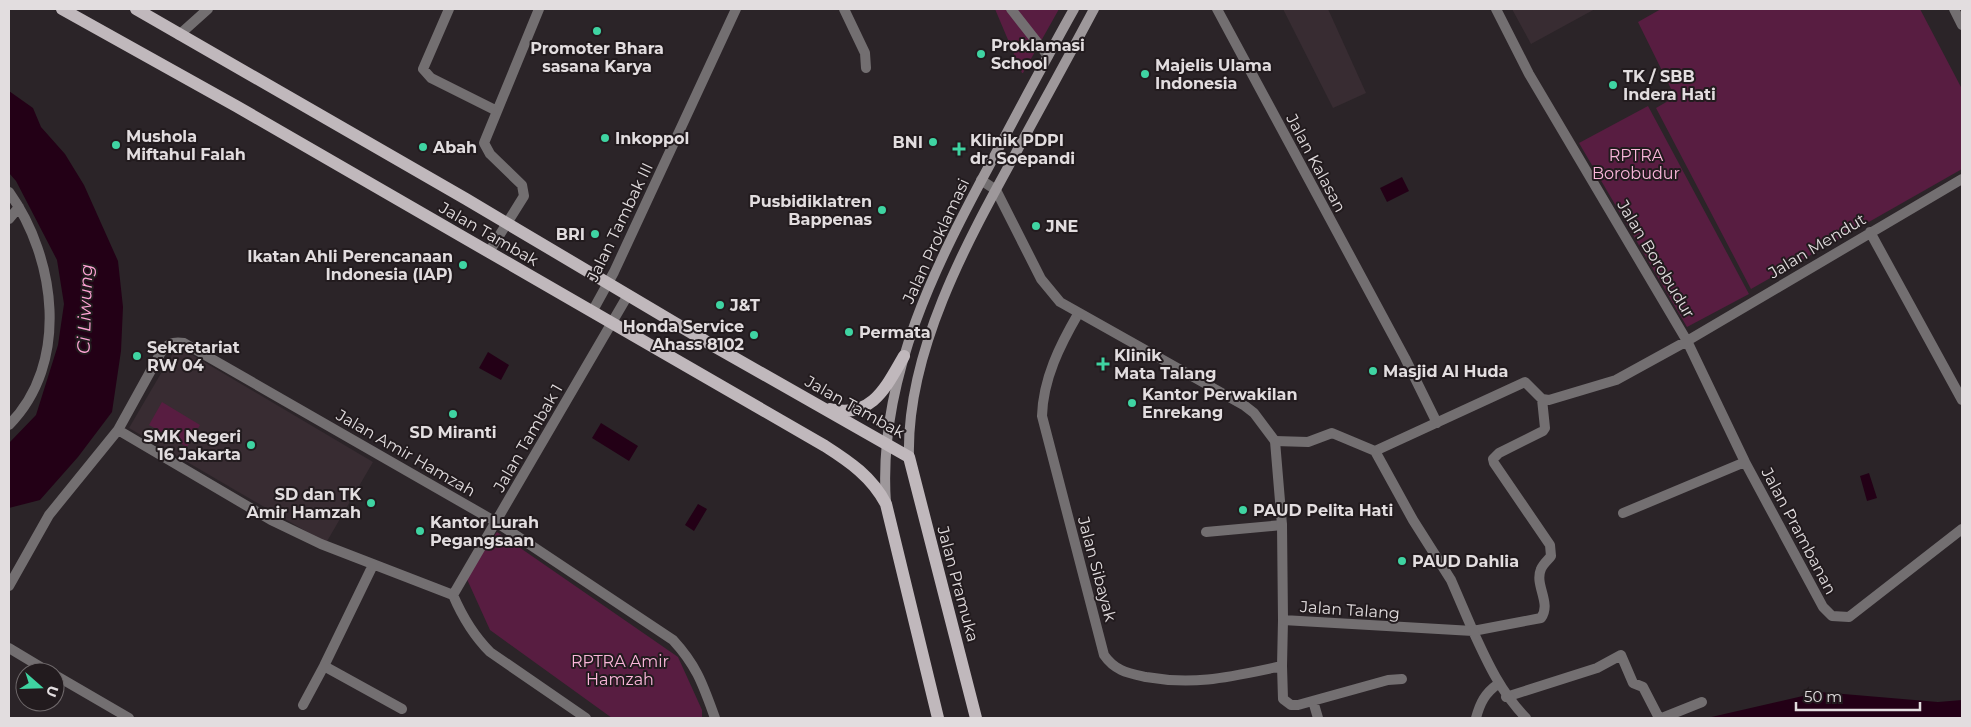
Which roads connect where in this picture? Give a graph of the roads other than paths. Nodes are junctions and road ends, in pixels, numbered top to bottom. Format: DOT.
graph roads {
  1 [pos="62,9"];
  2 [pos="136,9"];
  3 [pos="208,9"];
  4 [pos="449,9"];
  5 [pos="538,9"];
  6 [pos="736,9"];
  7 [pos="844,9"];
  8 [pos="1010,9"];
  9 [pos="1074,9"];
  10 [pos="1094,9"];
  11 [pos="1217,9"];
  12 [pos="1496,9"];
  13 [pos="1954,9"];
  14 [pos="1962,25"];
  15 [pos="179,35"];
  16 [pos="1048,56"];
  17 [pos="866,68"];
  18 [pos="497,111"];
  19 [pos="1962,179"];
  20 [pos="982,180"];
  21 [pos="996,190"];
  22 [pos="9,192"];
  23 [pos="19,207"];
  24 [pos="9,219"];
  25 [pos="507,224"];
  26 [pos="1870,232"];
  27 [pos="489,252"];
  28 [pos="608,284"];
  29 [pos="628,295"];
  30 [pos="592,312"];
  31 [pos="1078,314"];
  32 [pos="611,324"];
  33 [pos="1687,341"];
  34 [pos="904,356"];
  35 [pos="1542,399"];
  36 [pos="1962,400"];
  37 [pos="820,407"];
  38 [pos="1437,424"];
  39 [pos="9,425"];
  40 [pos="118,430"];
  41 [pos="1275,441"];
  42 [pos="887,444"];
  43 [pos="1375,451"];
  44 [pos="909,457"];
  45 [pos="1745,462"];
  46 [pos="886,504"];
  47 [pos="1623,513"];
  48 [pos="496,522"];
  49 [pos="1282,525"];
  50 [pos="1962,529"];
  51 [pos="1206,532"];
  52 [pos="373,565"];
  53 [pos="9,586"];
  54 [pos="454,595"];
  55 [pos="1283,620"];
  56 [pos="1473,631"];
  57 [pos="9,648"];
  58 [pos="33,662"];
  59 [pos="324,666"];
  60 [pos="1282,666"];
  61 [pos="1402,678"];
  62 [pos="65,681"];
  63 [pos="1498,684"];
  64 [pos="1506,697"];
  65 [pos="1313,701"];
  66 [pos="1702,702"];
  67 [pos="302,704"];
  68 [pos="402,709"];
  69 [pos="129,718"];
  70 [pos="586,718"];
  71 [pos="714,718"];
  72 [pos="938,718"];
  73 [pos="976,718"];
  74 [pos="1318,718"];
  75 [pos="1476,718"];
  76 [pos="1526,718"];
  77 [pos="1661,718"];
  1 -- 27 [label="main road, Jalan Tambak"];
  2 -- 15 [label="main road, Jalan Tambak"];
  3 -- 15 [label="street"];
  4 -- 18 [label="street"];
  5 -- 18 [label="street"];
  6 -- 28 [label="street, Jalan Tambak III"];
  7 -- 17 [label="street"];
  8 -- 16 [label="street"];
  9 -- 16 [label="main road, Jalan Proklamasi"];
  10 -- 21 [label="main road, Jalan Proklamasi"];
  11 -- 38 [label="street, Jalan Kalasan"];
  12 -- 33 [label="street, Jalan Borobudur"];
  13 -- 14 [label="street"];
  15 -- 25 [label="main road, Jalan Tambak"];
  16 -- 20 [label="main road, Jalan Proklamasi"];
  18 -- 25 [label="street"];
  19 -- 26 [label="street, Jalan Mendut"];
  20 -- 21 [label="street"];
  20 -- 34 [label="main road, Jalan Proklamasi"];
  21 -- 31 [label="street"];
  21 -- 44 [label="main road, Jalan Proklamasi"];
  22 -- 23 [label="street"];
  23 -- 24 [label="street"];
  23 -- 39 [label="street"];
  25 -- 27 [label="street"];
  25 -- 28 [label="main road, Jalan Tambak"];
  26 -- 33 [label="street, Jalan Mendut"];
  26 -- 36 [label="street"];
  27 -- 30 [label="main road, Jalan Tambak"];
  28 -- 29 [label="main road, Jalan Tambak"];
  28 -- 30 [label="street, Jalan Tambak III"];
  29 -- 32 [label="street, Jalan Tambak 1"];
  29 -- 37 [label="main road, Jalan Tambak"];
  30 -- 32 [label="main road, Jalan Tambak"];
  31 -- 41 [label="street"];
  31 -- 60 [label="street, Jalan Sibayak"];
  32 -- 46 [label="main road, Jalan Tambak"];
  32 -- 48 [label="street, Jalan Tambak 1"];
  33 -- 35 [label="street, Jalan Mendut"];
  33 -- 45 [label="street, Jalan Prambanan"];
  34 -- 37 [label="main road"];
  34 -- 42 [label="main road, Jalan Proklamasi"];
  35 -- 38 [label="street"];
  35 -- 56 [label="street, Jalan Talang"];
  37 -- 42 [label="main road, Jalan Tambak"];
  38 -- 43 [label="street"];
  40 -- 48 [label="street, Jalan Amir Hamzah"];
  40 -- 52 [label="street"];
  40 -- 53 [label="street"];
  41 -- 43 [label="street"];
  41 -- 49 [label="street, Jalan Talang"];
  42 -- 44 [label="main road, Jalan Tambak"];
  42 -- 46 [label="main road, Jalan Proklamasi"];
  43 -- 56 [label="street"];
  44 -- 73 [label="main road, Jalan Pramuka"];
  45 -- 47 [label="street"];
  45 -- 50 [label="street, Jalan Prambanan"];
  46 -- 72 [label="main road, Jalan Tambak"];
  48 -- 54 [label="street, Jalan Tambak 1"];
  48 -- 71 [label="street, Jalan Amir Hamzah"];
  49 -- 51 [label="street"];
  49 -- 55 [label="street, Jalan Talang"];
  52 -- 54 [label="street"];
  52 -- 59 [label="street"];
  54 -- 70 [label="street"];
  55 -- 56 [label="street, Jalan Talang"];
  55 -- 60 [label="street"];
  56 -- 63 [label="street"];
  57 -- 58 [label="street"];
  59 -- 67 [label="street"];
  59 -- 68 [label="street"];
  60 -- 65 [label="street"];
  61 -- 65 [label="street"];
  62 -- 69 [label="street"];
  63 -- 64 [label="street"];
  63 -- 75 [label="street"];
  64 -- 76 [label="street"];
  64 -- 77 [label="street"];
  65 -- 74 [label="street"];
  66 -- 77 [label="street"];
}
